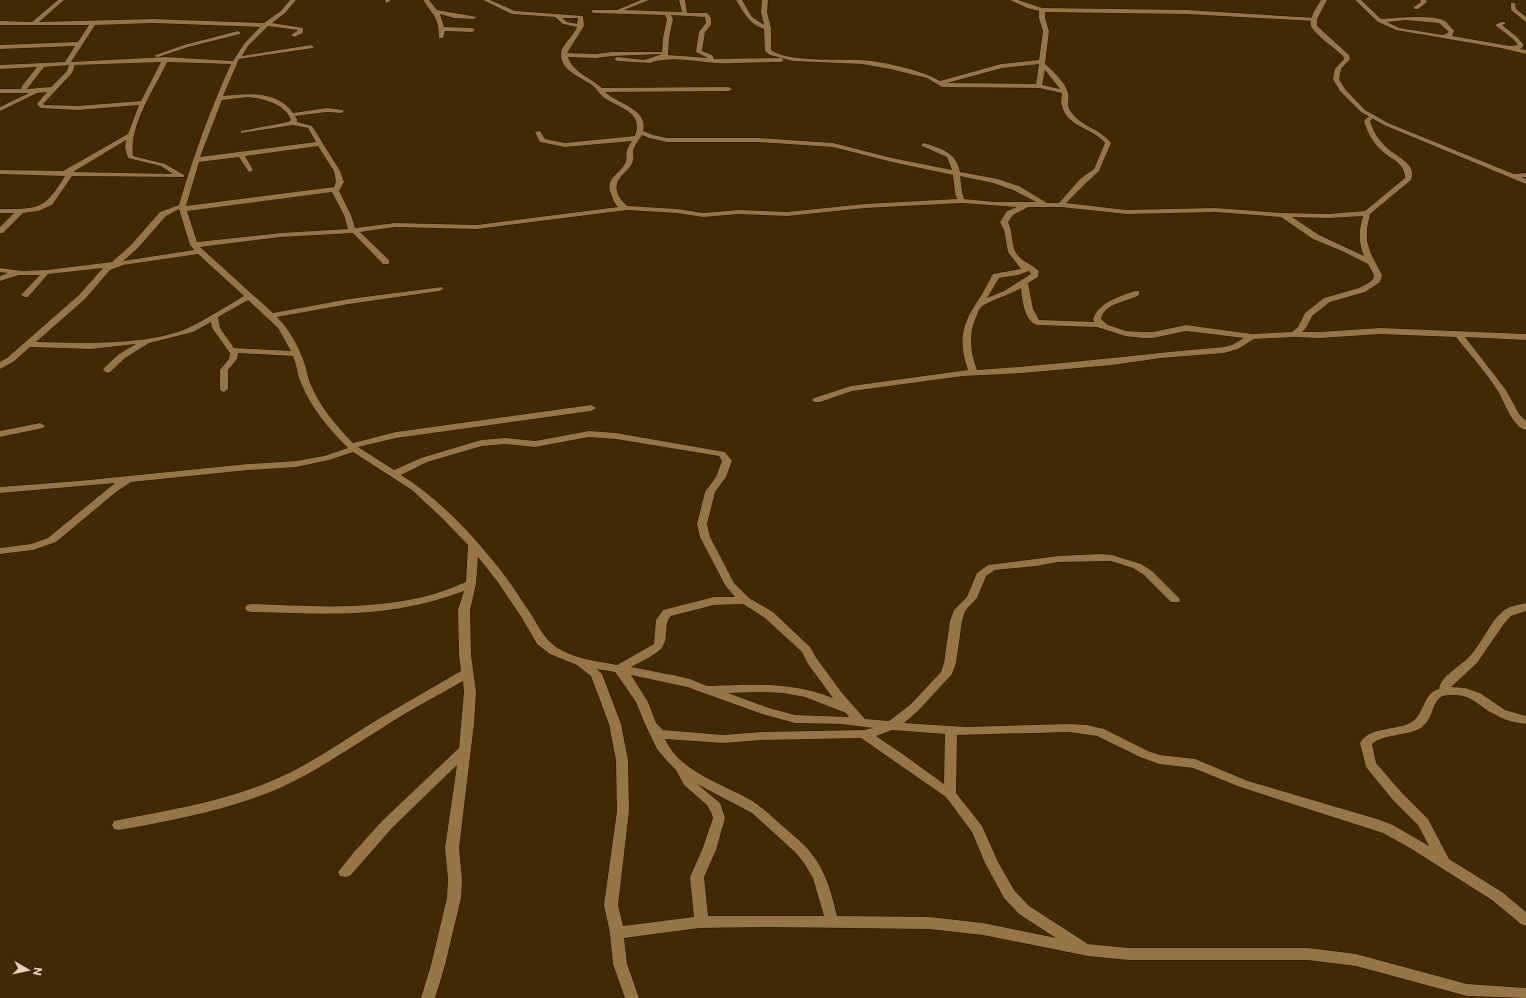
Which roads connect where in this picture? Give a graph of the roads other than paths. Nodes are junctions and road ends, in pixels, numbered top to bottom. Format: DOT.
graph roads {
  1 [pos="50,0"];
  2 [pos="293,0"];
  3 [pos="426,0"];
  4 [pos="486,0"];
  5 [pos="646,0"];
  6 [pos="682,0"];
  7 [pos="739,0"];
  8 [pos="765,0"];
  9 [pos="1013,0"];
  10 [pos="1324,0"];
  11 [pos="1358,0"];
  12 [pos="1424,0"];
  13 [pos="59,2"];
  14 [pos="1513,4"];
  15 [pos="1416,8"];
  16 [pos="1042,10"];
  17 [pos="594,11"];
  18 [pos="437,12"];
  19 [pos="667,14"];
  20 [pos="685,14"];
  21 [pos="557,16"];
  22 [pos="474,17"];
  23 [pos="580,17"];
  24 [pos="1314,19"];
  25 [pos="1526,20"];
  26 [pos="1380,21"];
  27 [pos="0,23"];
  28 [pos="34,23"];
  29 [pos="93,23"];
  30 [pos="1503,23"];
  31 [pos="266,24"];
  32 [pos="581,26"];
  33 [pos="768,28"];
  34 [pos="442,30"];
  35 [pos="472,30"];
  36 [pos="238,33"];
  37 [pos="294,35"];
  38 [pos="441,37"];
  39 [pos="1441,37"];
  40 [pos="78,44"];
  41 [pos="0,47"];
  42 [pos="311,47"];
  43 [pos="1511,48"];
  44 [pos="1526,52"];
  45 [pos="564,55"];
  46 [pos="665,55"];
  47 [pos="601,56"];
  48 [pos="165,59"];
  49 [pos="146,60"];
  50 [pos="236,60"];
  51 [pos="712,60"];
  52 [pos="797,60"];
  53 [pos="695,61"];
  54 [pos="643,62"];
  55 [pos="70,63"];
  56 [pos="1042,63"];
  57 [pos="42,65"];
  58 [pos="0,67"];
  59 [pos="940,84"];
  60 [pos="1039,86"];
  61 [pos="53,89"];
  62 [pos="729,89"];
  63 [pos="600,90"];
  64 [pos="0,91"];
  65 [pos="24,91"];
  66 [pos="38,91"];
  67 [pos="1065,92"];
  68 [pos="219,98"];
  69 [pos="144,103"];
  70 [pos="0,109"];
  71 [pos="340,111"];
  72 [pos="1372,116"];
  73 [pos="292,119"];
  74 [pos="639,131"];
  75 [pos="243,132"];
  76 [pos="538,132"];
  77 [pos="131,135"];
  78 [pos="636,139"];
  79 [pos="320,144"];
  80 [pos="924,145"];
  81 [pos="242,154"];
  82 [pos="196,160"];
  83 [pos="250,170"];
  84 [pos="0,172"];
  85 [pos="67,173"];
  86 [pos="957,173"];
  87 [pos="1526,175"];
  88 [pos="1513,176"];
  89 [pos="185,177"];
  90 [pos="1526,182"];
  91 [pos="335,189"];
  92 [pos="962,200"];
  93 [pos="1027,205"];
  94 [pos="1046,205"];
  95 [pos="1061,205"];
  96 [pos="183,207"];
  97 [pos="627,208"];
  98 [pos="0,211"];
  99 [pos="21,211"];
  100 [pos="1367,213"];
  101 [pos="1283,215"];
  102 [pos="0,231"];
  103 [pos="354,231"];
  104 [pos="197,248"];
  105 [pos="386,262"];
  106 [pos="1021,263"];
  107 [pos="1372,263"];
  108 [pos="116,264"];
  109 [pos="0,270"];
  110 [pos="19,272"];
  111 [pos="46,272"];
  112 [pos="0,279"];
  113 [pos="1024,282"];
  114 [pos="439,289"];
  115 [pos="1136,293"];
  116 [pos="25,295"];
  117 [pos="250,296"];
  118 [pos="978,304"];
  119 [pos="271,316"];
  120 [pos="214,317"];
  121 [pos="1104,326"];
  122 [pos="1294,334"];
  123 [pos="1458,334"];
  124 [pos="1252,337"];
  125 [pos="1526,337"];
  126 [pos="150,340"];
  127 [pos="28,344"];
  128 [pos="232,350"];
  129 [pos="296,354"];
  130 [pos="0,359"];
  131 [pos="10,360"];
  132 [pos="0,366"];
  133 [pos="107,370"];
  134 [pos="973,372"];
  135 [pos="224,389"];
  136 [pos="817,400"];
  137 [pos="591,408"];
  138 [pos="40,426"];
  139 [pos="1526,427"];
  140 [pos="0,434"];
  141 [pos="352,447"];
  142 [pos="394,474"];
  143 [pos="128,479"];
  144 [pos="0,490"];
  145 [pos="473,544"];
  146 [pos="0,551"];
  147 [pos="471,584"];
  148 [pos="745,600"];
  149 [pos="1175,600"];
  150 [pos="1526,607"];
  151 [pos="251,608"];
  152 [pos="581,662"];
  153 [pos="619,669"];
  154 [pos="468,672"];
  155 [pos="706,689"];
  156 [pos="1445,691"];
  157 [pos="850,710"];
  158 [pos="1526,720"];
  159 [pos="862,722"];
  160 [pos="891,726"];
  161 [pos="951,730"];
  162 [pos="655,731"];
  163 [pos="864,734"];
  164 [pos="464,750"];
  165 [pos="682,768"];
  166 [pos="950,794"];
  167 [pos="119,825"];
  168 [pos="1444,861"];
  169 [pos="345,872"];
  170 [pos="1526,920"];
  171 [pos="699,922"];
  172 [pos="832,922"];
  173 [pos="617,932"];
  174 [pos="1088,950"];
  175 [pos="1526,994"];
  176 [pos="428,998"];
  177 [pos="632,998"];
  1 -- 13 [label="street"];
  2 -- 31 [label="street"];
  3 -- 18 [label="street"];
  4 -- 21 [label="street"];
  5 -- 17 [label="street"];
  6 -- 20 [label="street"];
  7 -- 33 [label="street"];
  8 -- 33 [label="street"];
  9 -- 16 [label="street"];
  10 -- 24 [label="street"];
  11 -- 26 [label="street"];
  12 -- 15 [label="street"];
  13 -- 28 [label="street"];
  14 -- 25 [label="street"];
  16 -- 24 [label="street"];
  16 -- 56 [label="street"];
  17 -- 19 [label="street"];
  17 -- 23 [label="street"];
  18 -- 22 [label="street"];
  18 -- 34 [label="street"];
  19 -- 20 [label="street"];
  19 -- 46 [label="street"];
  20 -- 51 [label="street"];
  21 -- 23 [label="street"];
  21 -- 32 [label="street"];
  23 -- 32 [label="street"];
  24 -- 72 [label="street"];
  26 -- 39 [label="street"];
  26 -- 39 [label="street"];
  27 -- 28 [label="street"];
  28 -- 29 [label="street"];
  29 -- 31 [label="street"];
  29 -- 40 [label="street"];
  30 -- 43 [label="street"];
  31 -- 37 [label="street"];
  31 -- 50 [label="street"];
  32 -- 45 [label="street"];
  33 -- 52 [label="street"];
  34 -- 35 [label="street"];
  34 -- 38 [label="street"];
  36 -- 49 [label="street"];
  39 -- 43 [label="street"];
  40 -- 41 [label="street"];
  40 -- 55 [label="street"];
  42 -- 50 [label="street"];
  43 -- 44 [label="street"];
  45 -- 47 [label="street"];
  45 -- 63 [label="street"];
  46 -- 47 [label="street"];
  46 -- 51 [label="street"];
  46 -- 54 [label="street"];
  47 -- 54 [label="street"];
  48 -- 49 [label="street"];
  48 -- 50 [label="street"];
  48 -- 69 [label="street"];
  49 -- 55 [label="street"];
  50 -- 68 [label="street"];
  51 -- 52 [label="street"];
  52 -- 59 [label="street"];
  53 -- 54 [label="street"];
  55 -- 57 [label="street"];
  55 -- 61 [label="street"];
  56 -- 59 [label="street"];
  56 -- 60 [label="street"];
  56 -- 67 [label="street"];
  57 -- 58 [label="street"];
  57 -- 65 [label="street"];
  59 -- 60 [label="street"];
  60 -- 67 [label="street"];
  61 -- 66 [label="street"];
  61 -- 69 [label="street"];
  62 -- 63 [label="street"];
  63 -- 74 [label="street"];
  64 -- 65 [label="street"];
  65 -- 66 [label="street"];
  66 -- 70 [label="street"];
  67 -- 95 [label="street"];
  68 -- 73 [label="street"];
  68 -- 82 [label="street"];
  69 -- 77 [label="street"];
  71 -- 73 [label="street"];
  72 -- 88 [label="street"];
  72 -- 100 [label="street"];
  73 -- 75 [label="street"];
  73 -- 79 [label="street"];
  74 -- 78 [label="street"];
  74 -- 86 [label="street"];
  76 -- 78 [label="street"];
  77 -- 85 [label="street"];
  77 -- 89 [label="street"];
  78 -- 97 [label="street"];
  79 -- 81 [label="street"];
  79 -- 91 [label="street"];
  80 -- 86 [label="street"];
  81 -- 82 [label="street"];
  81 -- 83 [label="street"];
  82 -- 89 [label="street"];
  84 -- 85 [label="street"];
  85 -- 89 [label="street"];
  85 -- 99 [label="street"];
  86 -- 92 [label="street"];
  86 -- 94 [label="street"];
  87 -- 88 [label="street"];
  88 -- 90 [label="street"];
  89 -- 96 [label="street"];
  91 -- 96 [label="street"];
  91 -- 103 [label="street"];
  92 -- 93 [label="street"];
  92 -- 97 [label="street"];
  93 -- 94 [label="street"];
  93 -- 106 [label="street"];
  94 -- 95 [label="street"];
  95 -- 101 [label="street"];
  96 -- 104 [label="street"];
  96 -- 108 [label="street"];
  97 -- 103 [label="street"];
  98 -- 99 [label="street"];
  99 -- 102 [label="street"];
  100 -- 101 [label="street"];
  100 -- 107 [label="street"];
  101 -- 107 [label="street"];
  103 -- 104 [label="street"];
  103 -- 105 [label="street"];
  104 -- 108 [label="street"];
  104 -- 117 [label="street"];
  106 -- 113 [label="street"];
  106 -- 118 [label="street"];
  107 -- 122 [label="street"];
  108 -- 111 [label="street"];
  108 -- 127 [label="street"];
  109 -- 110 [label="street"];
  110 -- 111 [label="street"];
  110 -- 112 [label="street"];
  111 -- 116 [label="street"];
  113 -- 118 [label="street"];
  113 -- 121 [label="street"];
  114 -- 119 [label="street"];
  115 -- 121 [label="street"];
  117 -- 119 [label="street"];
  117 -- 120 [label="street"];
  118 -- 134 [label="street"];
  119 -- 129 [label="street"];
  120 -- 126 [label="street"];
  120 -- 128 [label="street"];
  121 -- 124 [label="street"];
  122 -- 123 [label="street"];
  122 -- 124 [label="street"];
  123 -- 125 [label="street"];
  123 -- 139 [label="street"];
  124 -- 134 [label="street"];
  126 -- 127 [label="street"];
  126 -- 133 [label="street"];
  127 -- 131 [label="street"];
  128 -- 129 [label="street"];
  128 -- 135 [label="street"];
  129 -- 141 [label="street"];
  130 -- 131 [label="street"];
  131 -- 132 [label="street"];
  134 -- 136 [label="street"];
  137 -- 141 [label="street"];
  138 -- 140 [label="street"];
  141 -- 142 [label="street"];
  141 -- 143 [label="street"];
  142 -- 145 [label="street"];
  142 -- 148 [label="street"];
  143 -- 144 [label="street"];
  143 -- 146 [label="street"];
  145 -- 147 [label="street"];
  145 -- 152 [label="street"];
  147 -- 151 [label="street"];
  147 -- 154 [label="street"];
  148 -- 153 [label="street"];
  148 -- 157 [label="street"];
  149 -- 160 [label="street"];
  150 -- 156 [label="street"];
  152 -- 153 [label="street"];
  152 -- 173 [label="street"];
  153 -- 155 [label="street"];
  153 -- 162 [label="street"];
  154 -- 164 [label="street"];
  154 -- 167 [label="street"];
  155 -- 157 [label="street"];
  155 -- 159 [label="street"];
  156 -- 158 [label="street"];
  156 -- 168 [label="street"];
  157 -- 159 [label="street"];
  159 -- 160 [label="street"];
  160 -- 161 [label="street"];
  160 -- 163 [label="street"];
  161 -- 166 [label="street"];
  161 -- 168 [label="street"];
  162 -- 163 [label="street"];
  162 -- 165 [label="street"];
  163 -- 166 [label="street"];
  164 -- 169 [label="street"];
  164 -- 176 [label="street"];
  165 -- 171 [label="street"];
  165 -- 172 [label="street"];
  166 -- 174 [label="street"];
  168 -- 170 [label="street"];
  171 -- 172 [label="street"];
  171 -- 173 [label="street"];
  172 -- 174 [label="street"];
  173 -- 177 [label="street"];
  174 -- 175 [label="street"];
}
